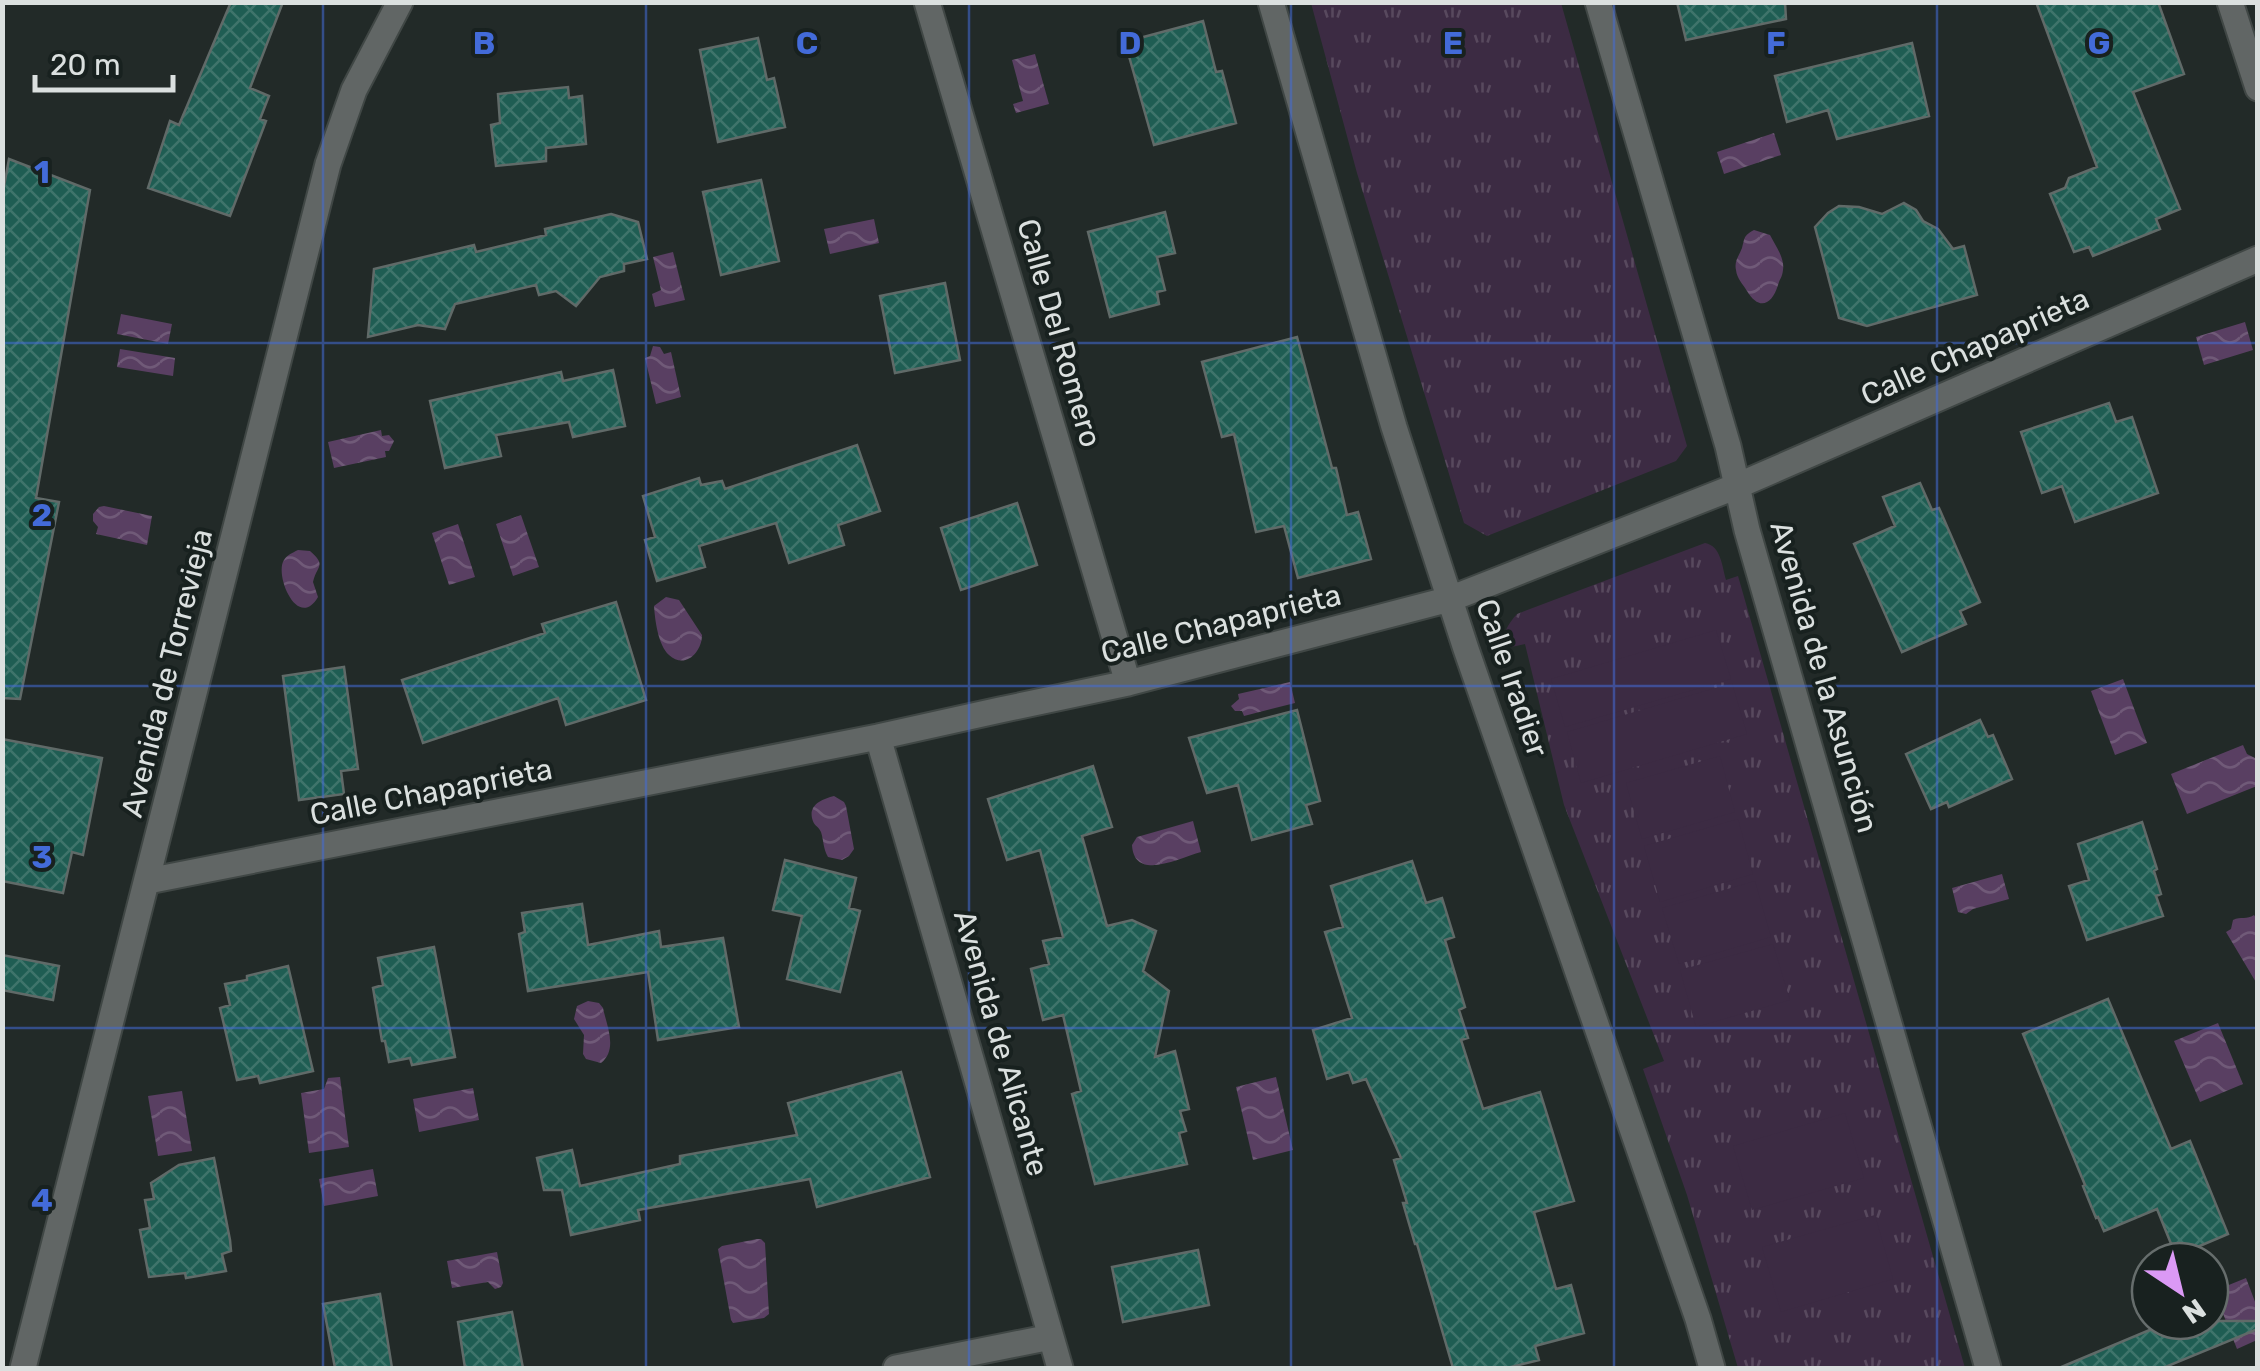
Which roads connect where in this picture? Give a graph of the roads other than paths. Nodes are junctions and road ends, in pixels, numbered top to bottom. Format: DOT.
graph roads {
  1 [pos="400,2"];
  2 [pos="928,2"];
  3 [pos="1271,2"];
  4 [pos="1598,2"];
  5 [pos="2230,2"];
  6 [pos="2258,88"];
  7 [pos="2258,259"];
  8 [pos="1737,486"];
  9 [pos="1450,600"];
  10 [pos="1128,682"];
  11 [pos="878,736"];
  12 [pos="148,881"];
  13 [pos="1052,1337"];
  14 [pos="24,1368"];
  15 [pos="896,1368"];
  16 [pos="1060,1368"];
  17 [pos="1712,1368"];
  18 [pos="1988,1368"];
  1 -- 12 [label="street, Avenida de Torrevieja"];
  2 -- 10 [label="street, Calle Del Romero"];
  3 -- 9 [label="street, Calle Iradier"];
  4 -- 8 [label="street, Avenida de la Asunción"];
  5 -- 6 [label="street"];
  7 -- 8 [label="street, Calle Chapaprieta"];
  8 -- 9 [label="street, Calle Chapaprieta"];
  8 -- 18 [label="street, Avenida de la Asunción"];
  9 -- 10 [label="street, Calle Chapaprieta"];
  9 -- 17 [label="street, Calle Iradier"];
  10 -- 11 [label="street, Calle Chapaprieta"];
  11 -- 12 [label="street, Calle Chapaprieta"];
  11 -- 13 [label="street, Avenida de Alicante"];
  12 -- 14 [label="street, Avenida de Torrevieja"];
  13 -- 15 [label="street"];
  13 -- 16 [label="street, Avenida de Alicante"];
}
